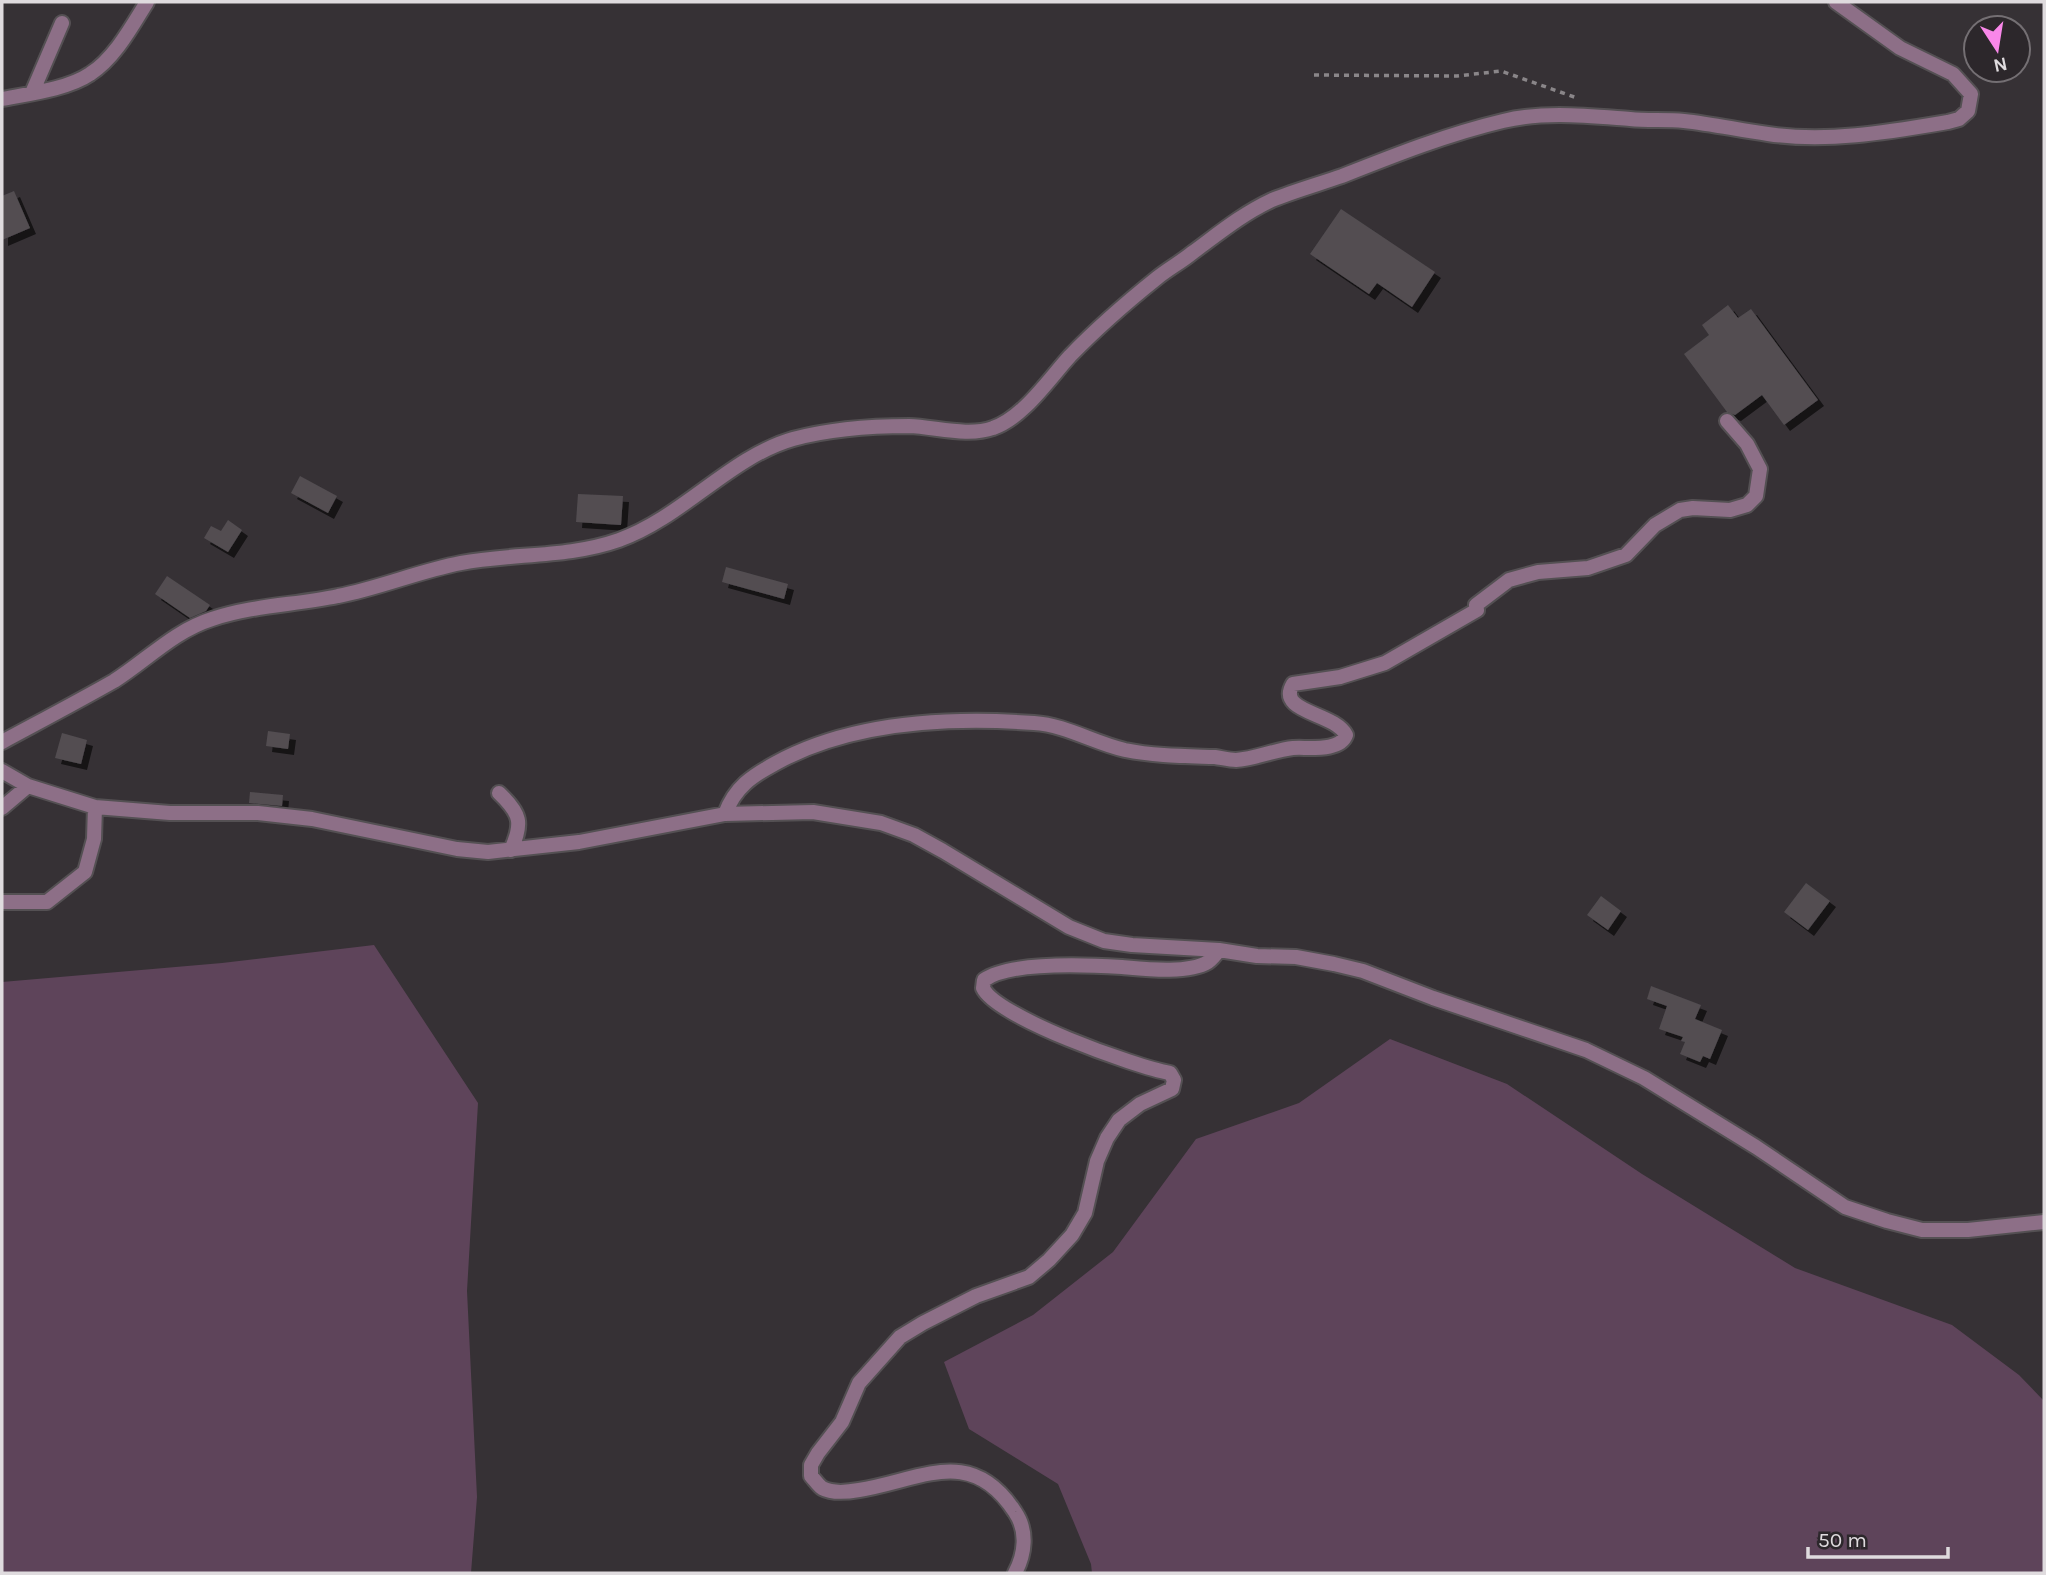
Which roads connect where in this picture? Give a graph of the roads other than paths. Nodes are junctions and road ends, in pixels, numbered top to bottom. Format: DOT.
graph roads {
  1 [pos="147,2"];
  2 [pos="1836,2"];
  3 [pos="62,23"];
  4 [pos="32,93"];
  5 [pos="2,99"];
  6 [pos="1727,421"];
  7 [pos="2,742"];
  8 [pos="2,771"];
  9 [pos="29,786"];
  10 [pos="499,793"];
  11 [pos="95,807"];
  12 [pos="2,808"];
  13 [pos="725,814"];
  14 [pos="511,850"];
  15 [pos="2,902"];
  16 [pos="1219,950"];
  17 [pos="2044,1223"];
  18 [pos="1015,1573"];
  1 -- 4 [label="street"];
  2 -- 7 [label="street"];
  3 -- 4 [label="street"];
  4 -- 5 [label="street"];
  6 -- 13 [label="street"];
  8 -- 9 [label="street"];
  9 -- 11 [label="street"];
  9 -- 12 [label="street"];
  10 -- 14 [label="street"];
  11 -- 14 [label="street"];
  11 -- 15 [label="street"];
  13 -- 14 [label="street"];
  13 -- 16 [label="street"];
  16 -- 17 [label="street"];
  16 -- 18 [label="street"];
}
